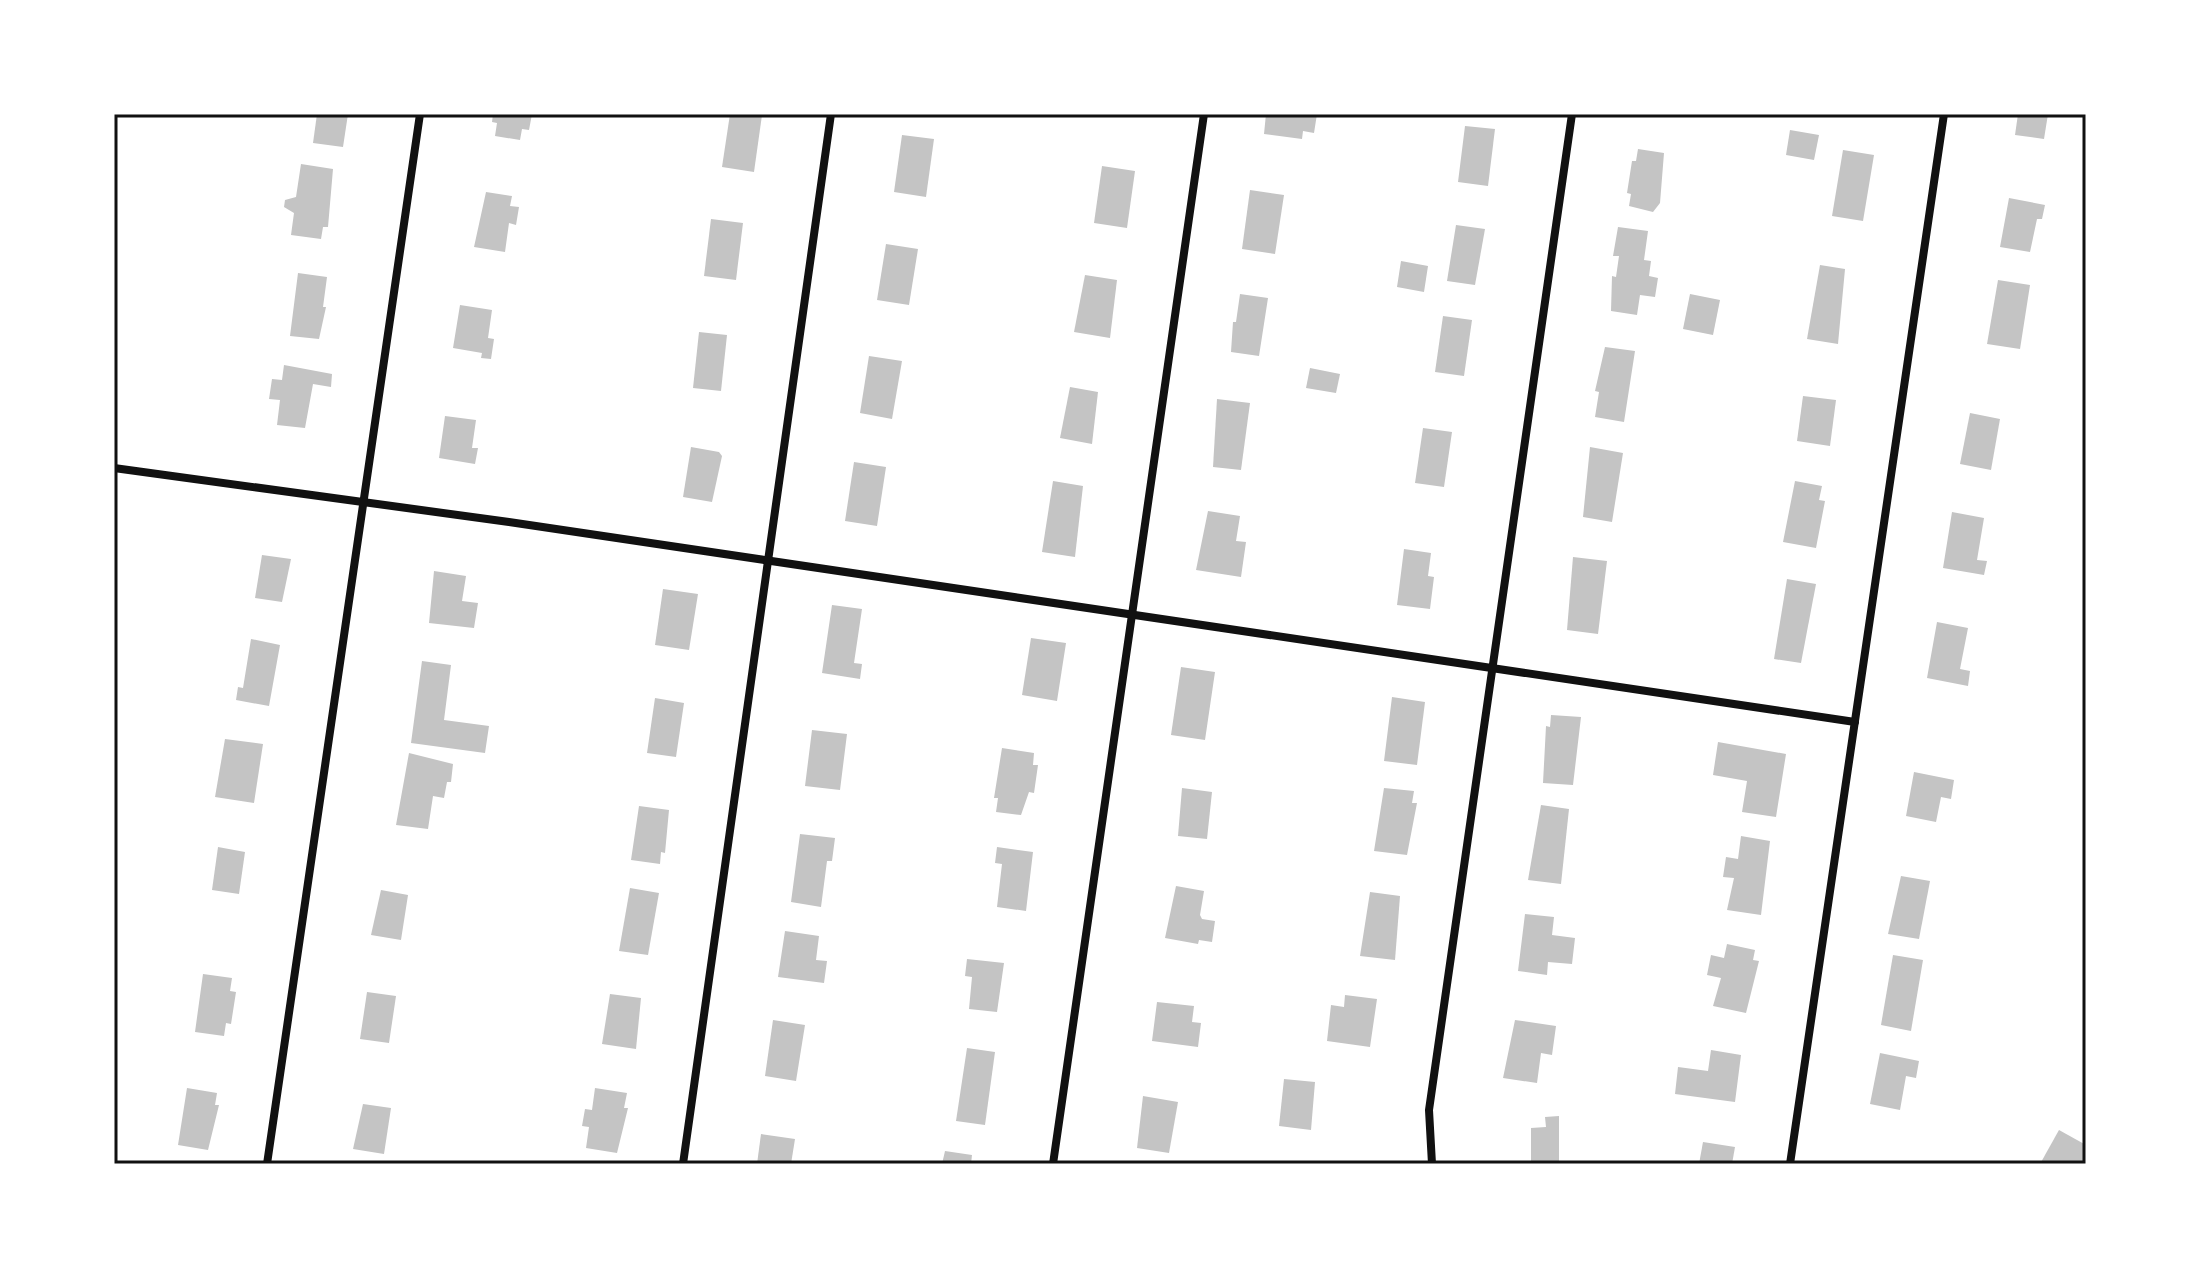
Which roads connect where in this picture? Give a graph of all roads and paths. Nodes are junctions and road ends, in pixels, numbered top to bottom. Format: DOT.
graph roads {
  1 [pos="420,114"];
  2 [pos="831,114"];
  3 [pos="1204,114"];
  4 [pos="1572,114"];
  5 [pos="1944,114"];
  6 [pos="114,468"];
  7 [pos="363,504"];
  8 [pos="768,562"];
  9 [pos="1131,615"];
  10 [pos="1493,666"];
  11 [pos="1855,722"];
  12 [pos="267,1164"];
  13 [pos="683,1164"];
  14 [pos="1053,1164"];
  15 [pos="1432,1164"];
  16 [pos="1790,1164"];
  1 -- 7 [label="street"];
  2 -- 8 [label="street"];
  3 -- 9 [label="street"];
  4 -- 10 [label="street"];
  5 -- 11 [label="street"];
  6 -- 7 [label="street"];
  7 -- 8 [label="street"];
  7 -- 12 [label="street"];
  8 -- 9 [label="street"];
  8 -- 13 [label="street"];
  9 -- 10 [label="street"];
  9 -- 14 [label="street"];
  10 -- 11 [label="street"];
  10 -- 15 [label="street"];
  11 -- 16 [label="street"];
}
